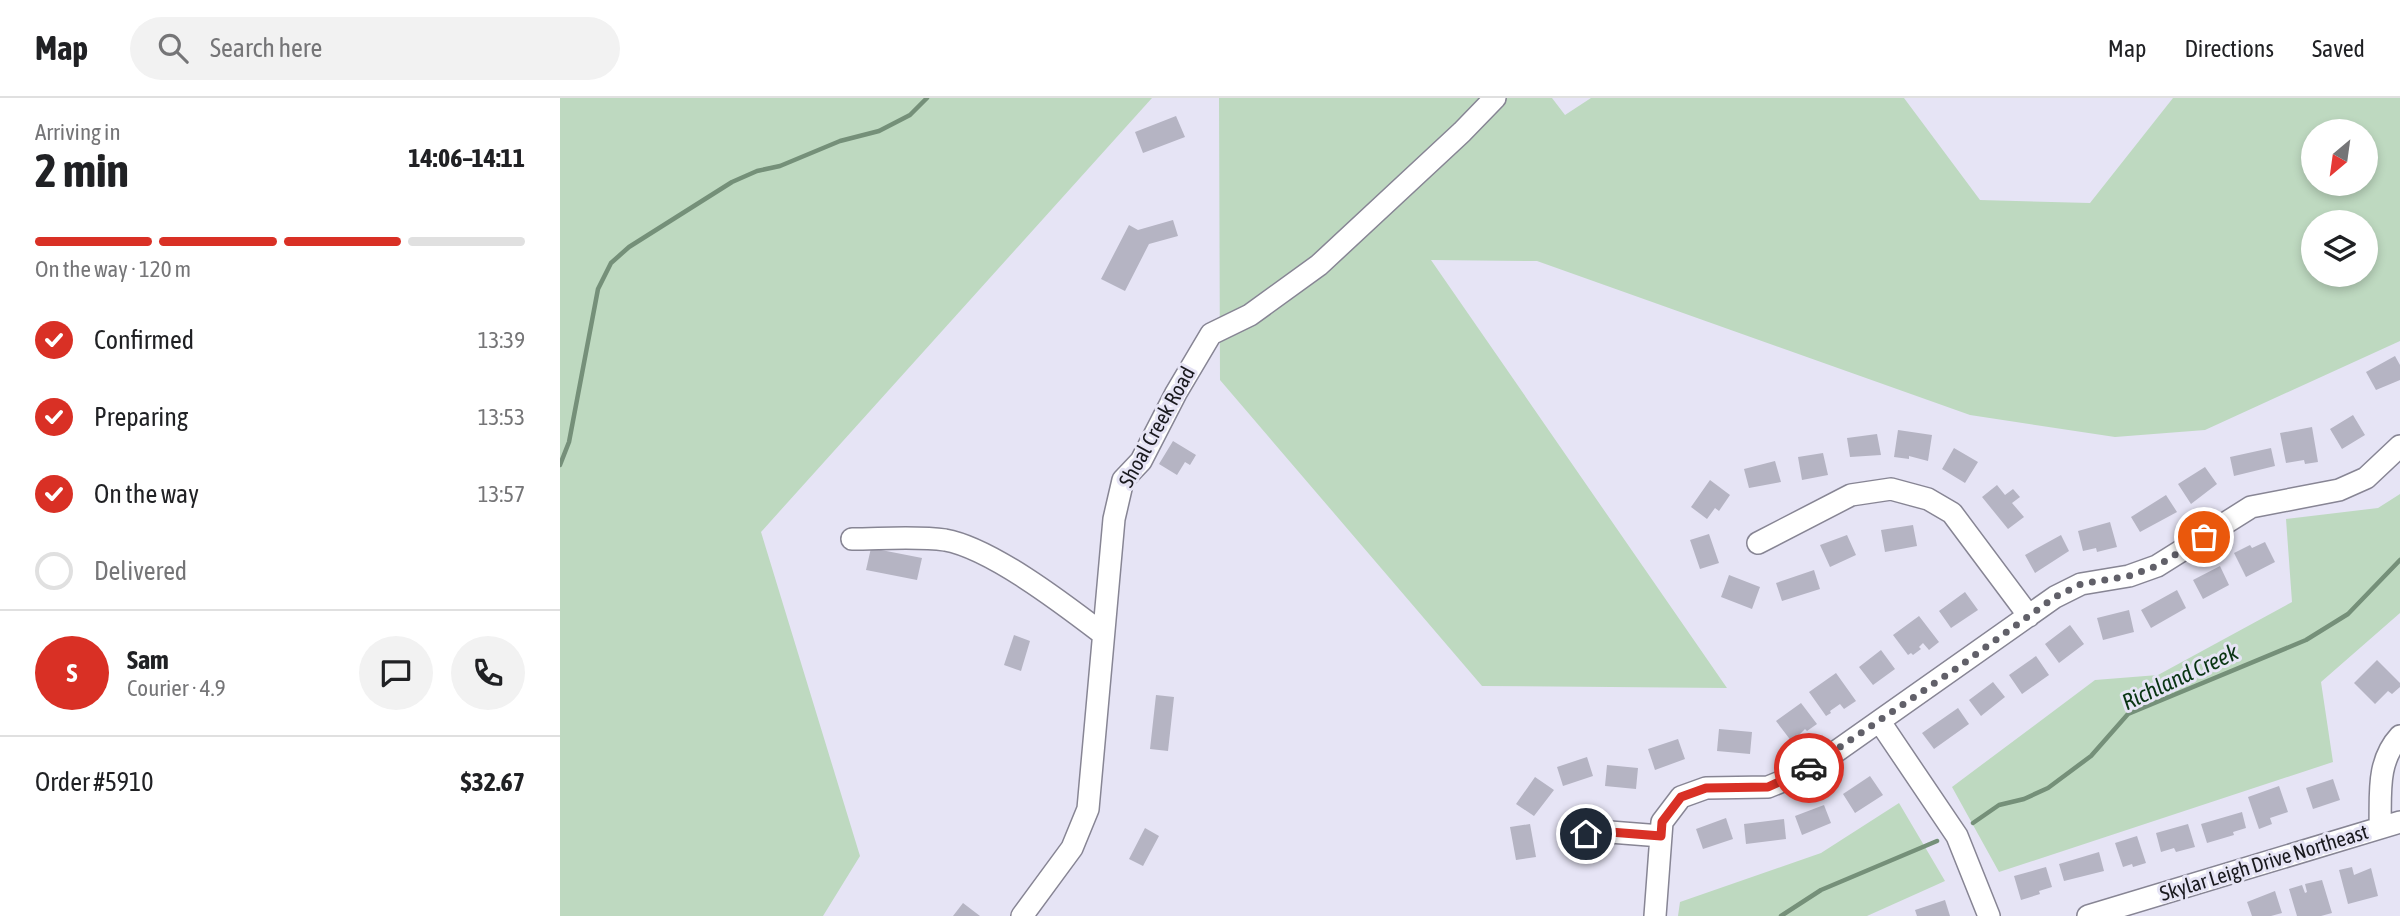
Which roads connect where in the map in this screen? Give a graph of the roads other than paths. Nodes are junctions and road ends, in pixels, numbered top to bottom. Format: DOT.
graph roads {
  1 [pos="1494,98"];
  2 [pos="2400,446"];
  3 [pos="852,539"];
  4 [pos="1758,543"];
  5 [pos="2029,616"];
  6 [pos="1103,634"];
  7 [pos="1880,722"];
  8 [pos="2400,736"];
  9 [pos="2390,825"];
  10 [pos="1586,834"];
  11 [pos="1661,836"];
  12 [pos="2150,907"];
  13 [pos="1022,916"];
  14 [pos="1655,916"];
  15 [pos="1989,916"];
  16 [pos="2088,916"];
  1 -- 6 [label="street, Shoal Creek Road"];
  2 -- 5 [label="street"];
  3 -- 6 [label="street"];
  4 -- 5 [label="street"];
  5 -- 7 [label="street"];
  6 -- 13 [label="street, Shoal Creek Road"];
  7 -- 11 [label="street"];
  7 -- 15 [label="street"];
  8 -- 9 [label="street"];
  9 -- 12 [label="street, Skylar Leigh Drive Northeast"];
  10 -- 11 [label="street"];
  11 -- 14 [label="street"];
  12 -- 16 [label="street, Skylar Leigh Drive Northeast"];
}
